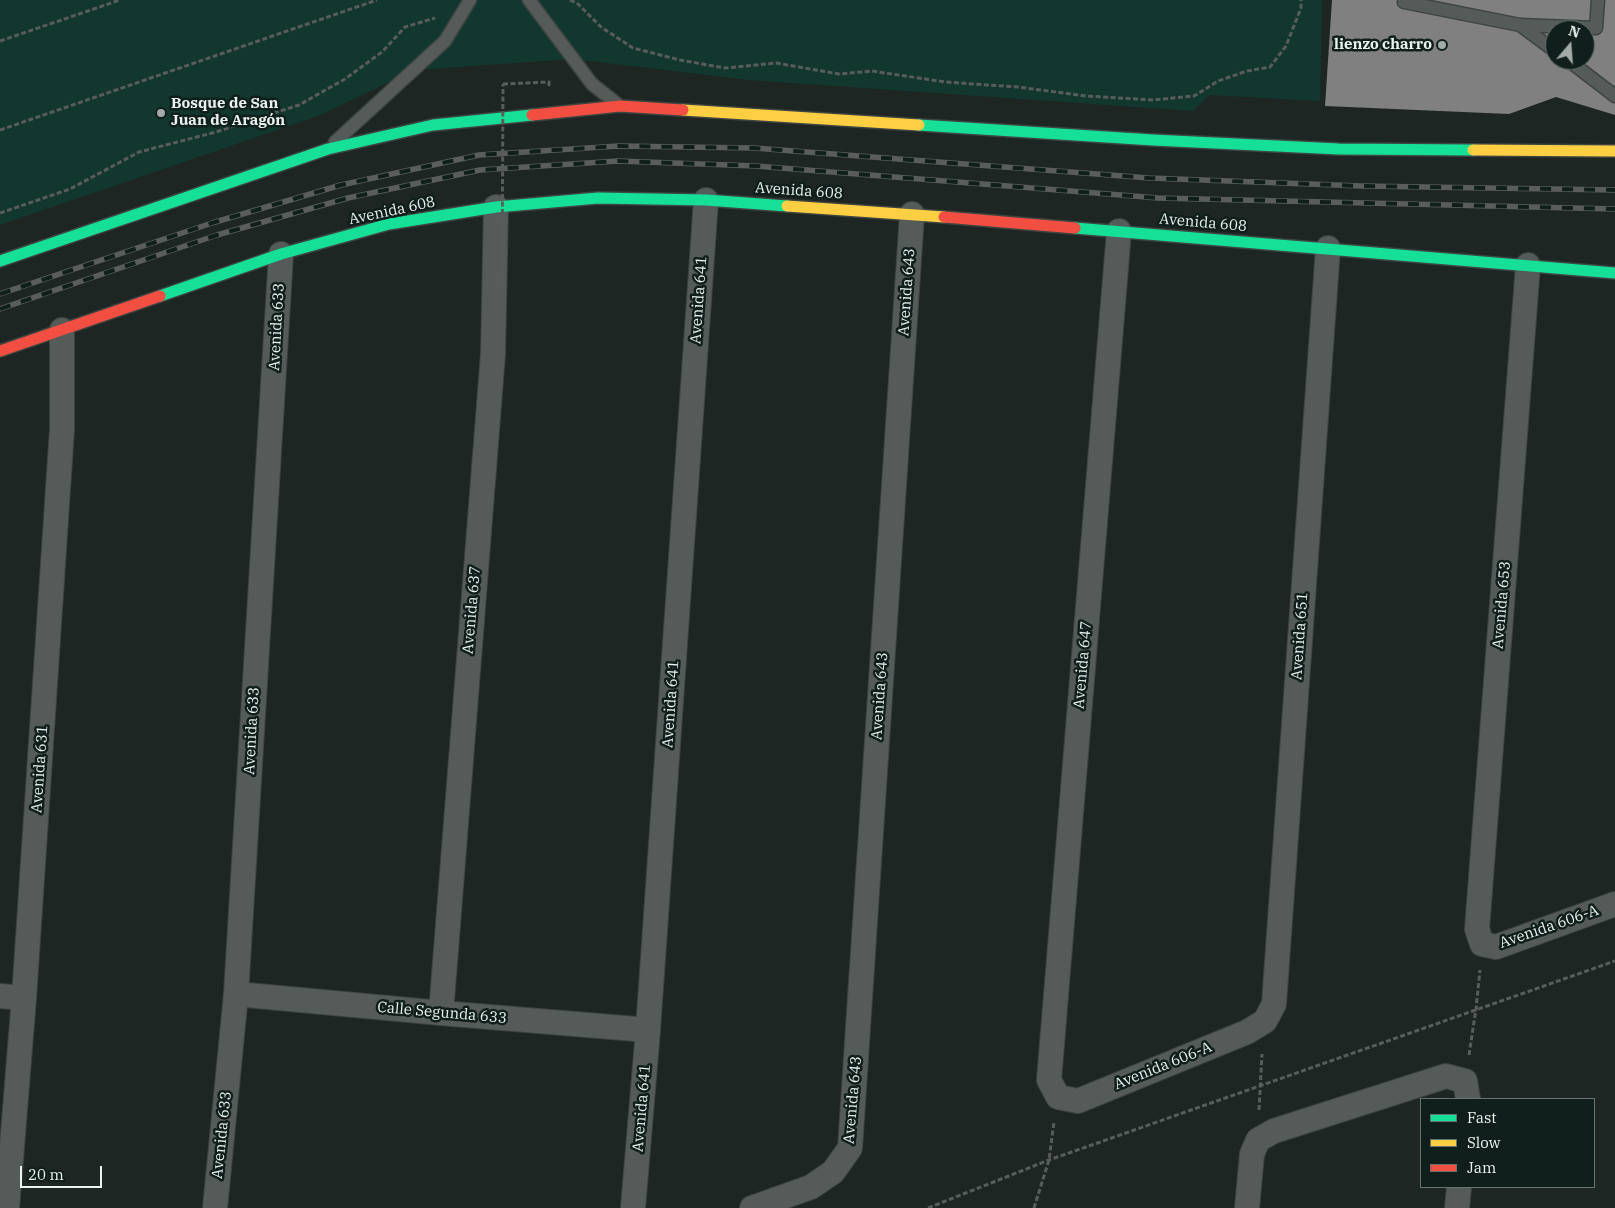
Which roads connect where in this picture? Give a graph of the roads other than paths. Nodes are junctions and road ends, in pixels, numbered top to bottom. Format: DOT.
graph roads {
  1 [pos="470,0"];
  2 [pos="530,0"];
  3 [pos="1404,0"];
  4 [pos="1598,0"];
  5 [pos="1520,25"];
  6 [pos="1545,43"];
  7 [pos="1581,70"];
  8 [pos="1615,96"];
  9 [pos="620,106"];
  10 [pos="328,148"];
  11 [pos="1615,151"];
  12 [pos="706,200"];
  13 [pos="496,207"];
  14 [pos="912,214"];
  15 [pos="1119,231"];
  16 [pos="1328,248"];
  17 [pos="281,254"];
  18 [pos="0,260"];
  19 [pos="1528,265"];
  20 [pos="1615,273"];
  21 [pos="62,330"];
  22 [pos="0,351"];
  23 [pos="1615,904"];
  24 [pos="1482,944"];
  25 [pos="236,994"];
  26 [pos="0,996"];
  27 [pos="24,998"];
  28 [pos="441,1013"];
  29 [pos="1265,1021"];
  30 [pos="648,1030"];
  31 [pos="1467,1090"];
  32 [pos="1058,1097"];
  33 [pos="1459,1188"];
  34 [pos="7,1208"];
  35 [pos="214,1208"];
  36 [pos="633,1208"];
  37 [pos="752,1208"];
  38 [pos="1247,1208"];
  39 [pos="1457,1208"];
  1 -- 10 [label="lane"];
  2 -- 9 [label="lane"];
  3 -- 5 [label="lane"];
  4 -- 5 [label="lane"];
  5 -- 6 [label="lane"];
  7 -- 8 [label="lane"];
  9 -- 10 [label="highway"];
  9 -- 11 [label="highway"];
  10 -- 18 [label="highway"];
  12 -- 13 [label="highway, Avenida 608"];
  12 -- 14 [label="highway, Avenida 608"];
  12 -- 30 [label="street, Avenida 641"];
  13 -- 17 [label="highway, Avenida 608"];
  13 -- 28 [label="street, Avenida 637"];
  14 -- 15 [label="highway, Avenida 608"];
  14 -- 37 [label="street, Avenida 643"];
  15 -- 16 [label="highway, Avenida 608"];
  15 -- 32 [label="street, Avenida 647"];
  16 -- 19 [label="highway, Avenida 608"];
  16 -- 29 [label="street, Avenida 651"];
  17 -- 21 [label="highway, Avenida 608"];
  17 -- 25 [label="street, Avenida 633"];
  19 -- 20 [label="highway, Avenida 608"];
  19 -- 24 [label="street, Avenida 653"];
  21 -- 22 [label="highway, Avenida 608"];
  21 -- 27 [label="street, Avenida 631"];
  23 -- 24 [label="street, Avenida 606-A"];
  25 -- 28 [label="street, Calle Segunda 633"];
  25 -- 35 [label="street, Avenida 633"];
  26 -- 27 [label="street"];
  27 -- 34 [label="street, Avenida 631"];
  28 -- 30 [label="street, Calle Segunda 633"];
  29 -- 32 [label="street, Avenida 606-A"];
  30 -- 36 [label="street, Avenida 641"];
  31 -- 38 [label="street"];
  33 -- 39 [label="street"];
}
